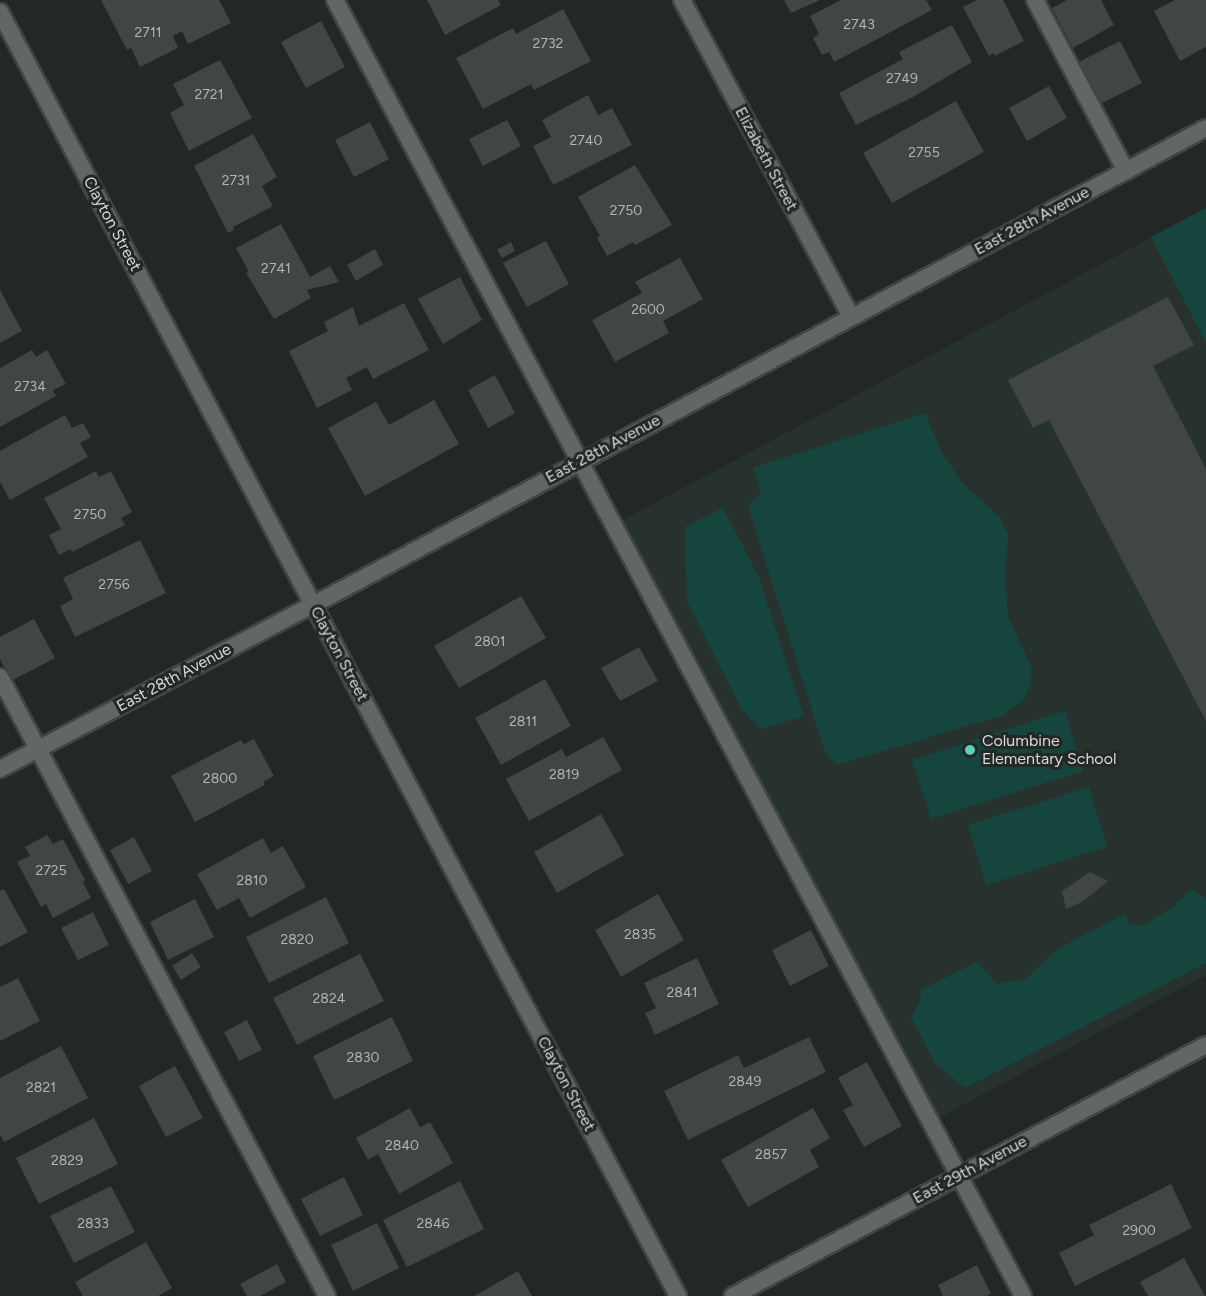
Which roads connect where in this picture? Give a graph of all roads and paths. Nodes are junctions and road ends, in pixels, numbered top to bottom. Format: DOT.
graph roads {
  1 [pos="335,0"];
  2 [pos="682,0"];
  3 [pos="1035,0"];
  4 [pos="0,12"];
  5 [pos="1206,128"];
  6 [pos="1126,171"];
  7 [pos="850,317"];
  8 [pos="580,462"];
  9 [pos="314,605"];
  10 [pos="0,677"];
  11 [pos="38,749"];
  12 [pos="0,769"];
  13 [pos="1206,1044"];
  14 [pos="959,1176"];
  15 [pos="327,1296"];
  16 [pos="678,1296"];
  17 [pos="733,1296"];
  18 [pos="1023,1296"];
  1 -- 8 [label="street"];
  2 -- 7 [label="street, Elizabeth Street"];
  3 -- 6 [label="street"];
  4 -- 9 [label="street, Clayton Street"];
  5 -- 6 [label="street, East 28th Avenue"];
  6 -- 7 [label="street, East 28th Avenue"];
  7 -- 8 [label="street, East 28th Avenue"];
  8 -- 9 [label="street, East 28th Avenue"];
  8 -- 14 [label="street"];
  9 -- 11 [label="street, East 28th Avenue"];
  9 -- 16 [label="street, Clayton Street"];
  10 -- 11 [label="street"];
  11 -- 12 [label="street, East 28th Avenue"];
  11 -- 15 [label="street"];
  13 -- 14 [label="street, East 29th Avenue"];
  14 -- 17 [label="street, East 29th Avenue"];
  14 -- 18 [label="street"];
}
